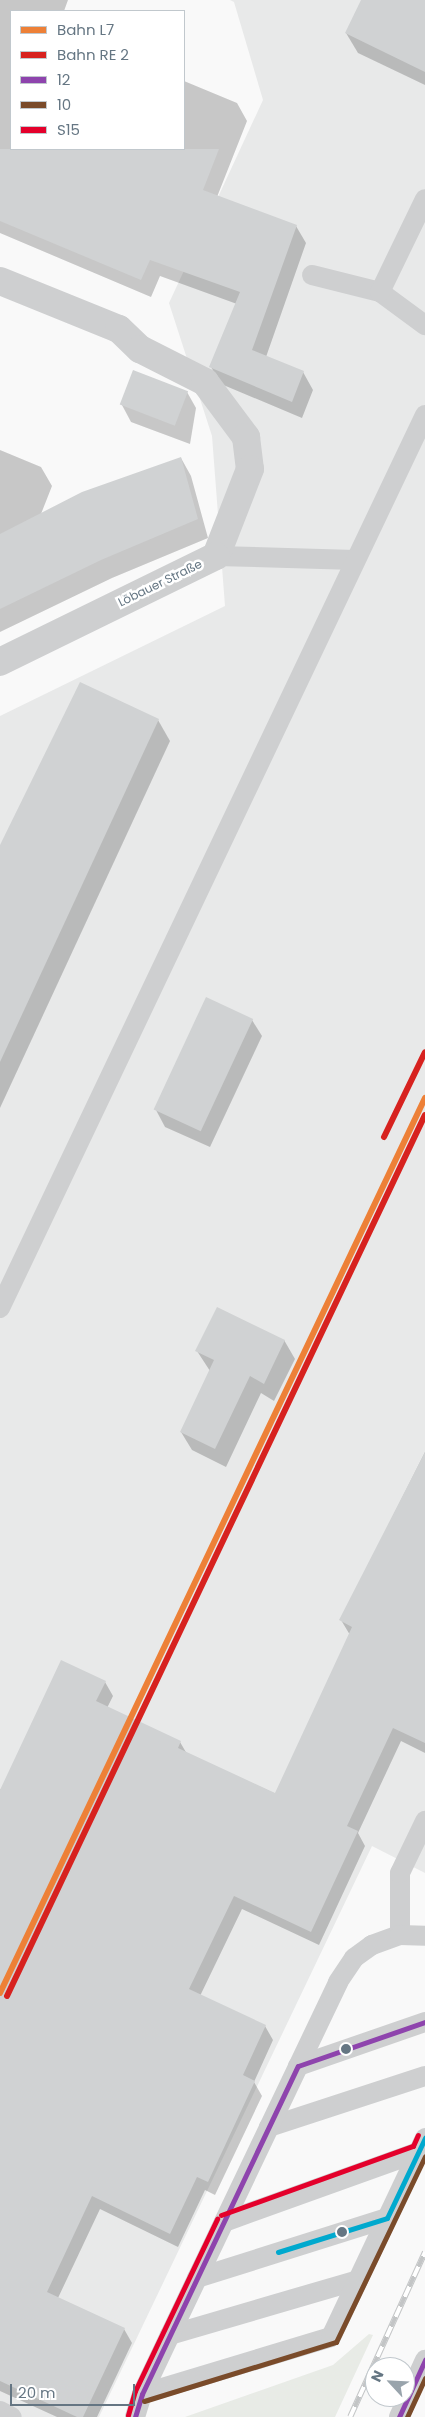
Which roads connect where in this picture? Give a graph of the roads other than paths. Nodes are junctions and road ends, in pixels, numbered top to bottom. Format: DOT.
graph roads {
  1 [pos="425,199"];
  2 [pos="312,275"];
  3 [pos="0,281"];
  4 [pos="380,292"];
  5 [pos="425,325"];
  6 [pos="425,415"];
  7 [pos="216,556"];
  8 [pos="355,560"];
  9 [pos="0,662"];
  10 [pos="0,1308"];
  11 [pos="425,1821"];
  12 [pos="400,1935"];
  13 [pos="425,1936"];
  14 [pos="425,2022"];
  15 [pos="298,2066"];
  16 [pos="425,2076"];
  17 [pos="269,2127"];
  18 [pos="422,2145"];
  19 [pos="388,2218"];
  20 [pos="224,2222"];
  21 [pos="197,2278"];
  22 [pos="358,2280"];
  23 [pos="170,2335"];
  24 [pos="425,2360"];
  25 [pos="142,2394"];
  26 [pos="0,2411"];
  27 [pos="12,2417"];
  28 [pos="135,2417"];
  29 [pos="399,2417"];
  1 -- 4 [label="lane"];
  2 -- 4 [label="lane"];
  3 -- 7 [label="street, Löbauer Straße"];
  4 -- 5 [label="lane"];
  6 -- 8 [label="lane"];
  7 -- 8 [label="lane"];
  7 -- 9 [label="street, Löbauer Straße"];
  8 -- 10 [label="lane"];
  11 -- 12 [label="lane"];
  12 -- 13 [label="lane"];
  12 -- 15 [label="lane"];
  14 -- 15 [label="lane"];
  15 -- 17 [label="lane"];
  16 -- 17 [label="lane"];
  17 -- 20 [label="lane"];
  18 -- 19 [label="lane"];
  18 -- 20 [label="lane"];
  19 -- 21 [label="lane"];
  19 -- 22 [label="lane"];
  20 -- 21 [label="lane"];
  21 -- 23 [label="lane"];
  22 -- 23 [label="lane"];
  22 -- 25 [label="lane"];
  23 -- 25 [label="lane"];
  24 -- 29 [label="lane"];
  25 -- 28 [label="lane"];
  26 -- 27 [label="lane"];
}
